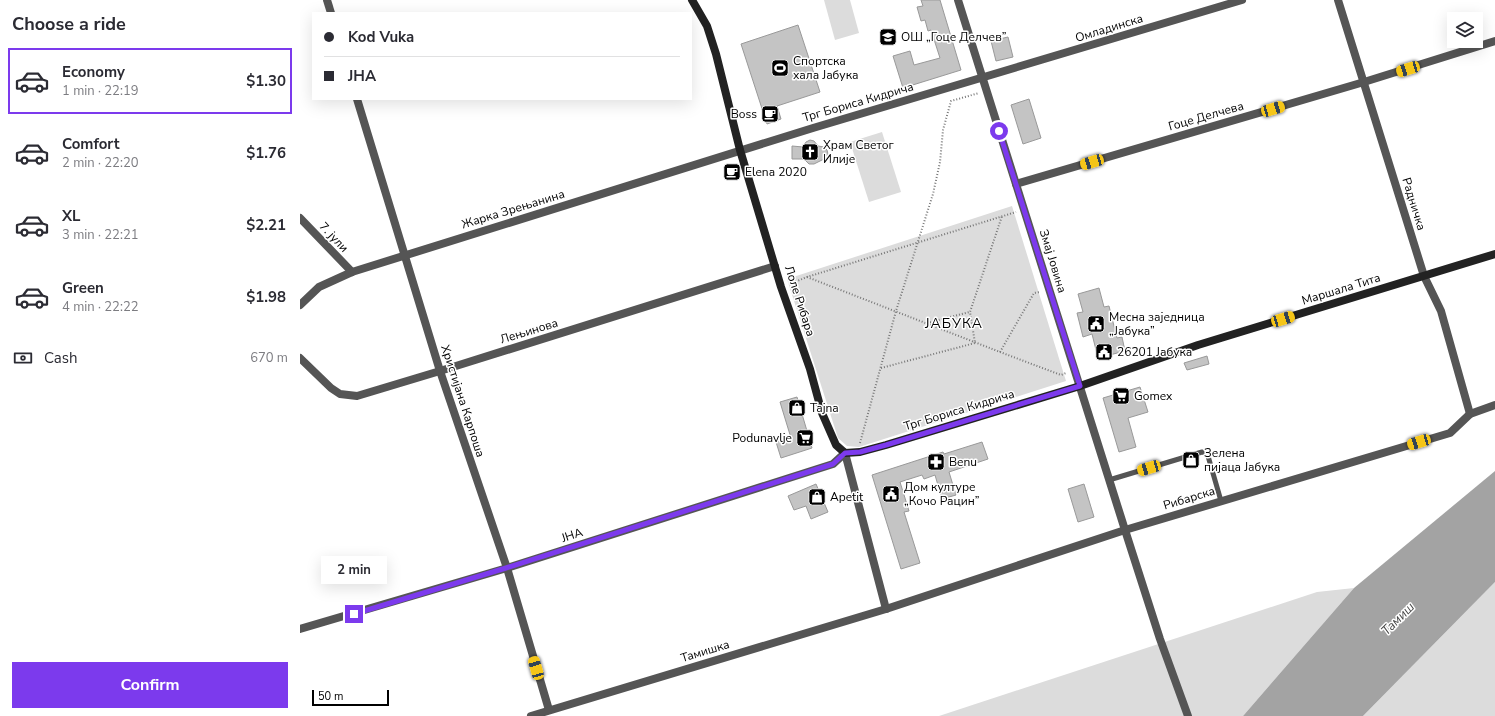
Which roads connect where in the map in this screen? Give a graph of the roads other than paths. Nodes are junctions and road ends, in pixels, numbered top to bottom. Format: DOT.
graph roads {
  1 [pos="327,0"];
  2 [pos="692,0"];
  3 [pos="958,0"];
  4 [pos="1242,0"];
  5 [pos="1338,0"];
  6 [pos="330,12"];
  7 [pos="1495,41"];
  8 [pos="982,78"];
  9 [pos="1364,82"];
  10 [pos="357,100"];
  11 [pos="740,150"];
  12 [pos="1016,184"];
  13 [pos="300,218"];
  14 [pos="1495,254"];
  15 [pos="404,255"];
  16 [pos="775,266"];
  17 [pos="352,272"];
  18 [pos="1424,276"];
  19 [pos="300,305"];
  20 [pos="300,358"];
  21 [pos="440,372"];
  22 [pos="1080,386"];
  23 [pos="1495,406"];
  24 [pos="1470,414"];
  25 [pos="845,453"];
  26 [pos="1109,480"];
  27 [pos="1221,501"];
  28 [pos="1125,530"];
  29 [pos="506,568"];
  30 [pos="886,609"];
  31 [pos="300,628"];
  32 [pos="549,710"];
  33 [pos="531,716"];
  34 [pos="1188,716"];
  1 -- 6 [label="street"];
  2 -- 11 [label="main road, Лоле Рибара"];
  3 -- 8 [label="street, Змај Јовина"];
  4 -- 8 [label="street, Омладинска"];
  5 -- 9 [label="street, Радничка"];
  7 -- 9 [label="street, Гоце Делчева"];
  8 -- 11 [label="street, Трг Бориса Кидрича"];
  8 -- 12 [label="street, Змај Јовина"];
  9 -- 12 [label="street, Гоце Делчева"];
  9 -- 18 [label="street, Радничка"];
  10 -- 15 [label="street, Христијана Карпоша"];
  11 -- 15 [label="street, Жарка Зрењанина"];
  11 -- 16 [label="main road, Лоле Рибара"];
  12 -- 22 [label="street, Змај Јовина"];
  13 -- 17 [label="street, 7. јули"];
  14 -- 18 [label="main road, Маршала Тита"];
  15 -- 17 [label="street, Жарка Зрењанина"];
  15 -- 21 [label="street, Христијана Карпоша"];
  16 -- 21 [label="street, Лењинова"];
  16 -- 25 [label="main road, Лоле Рибара"];
  17 -- 19 [label="street, Жарка Зрењанина"];
  18 -- 22 [label="main road, Маршала Тита"];
  18 -- 24 [label="street, Радничка"];
  20 -- 21 [label="street, Лењинова"];
  21 -- 29 [label="street, Христијана Карпоша"];
  22 -- 25 [label="main road, Трг Бориса Кидрича"];
  22 -- 26 [label="street, Змај Јовина"];
  23 -- 24 [label="street, Рибарска"];
  24 -- 27 [label="street, Рибарска"];
  25 -- 29 [label="street, ЈНА"];
  25 -- 30 [label="street, Лоле Рибара"];
  26 -- 27 [label="lane"];
  26 -- 28 [label="street, Змај Јовина"];
  27 -- 28 [label="street, Рибарска"];
  28 -- 30 [label="street, Рибарска"];
  28 -- 34 [label="street, Змај Јовина"];
  29 -- 31 [label="street, ЈНА"];
  29 -- 32 [label="street, Христијана Карпоша"];
  30 -- 32 [label="street, Тамишка"];
  32 -- 33 [label="street, Тамишка"];
}
